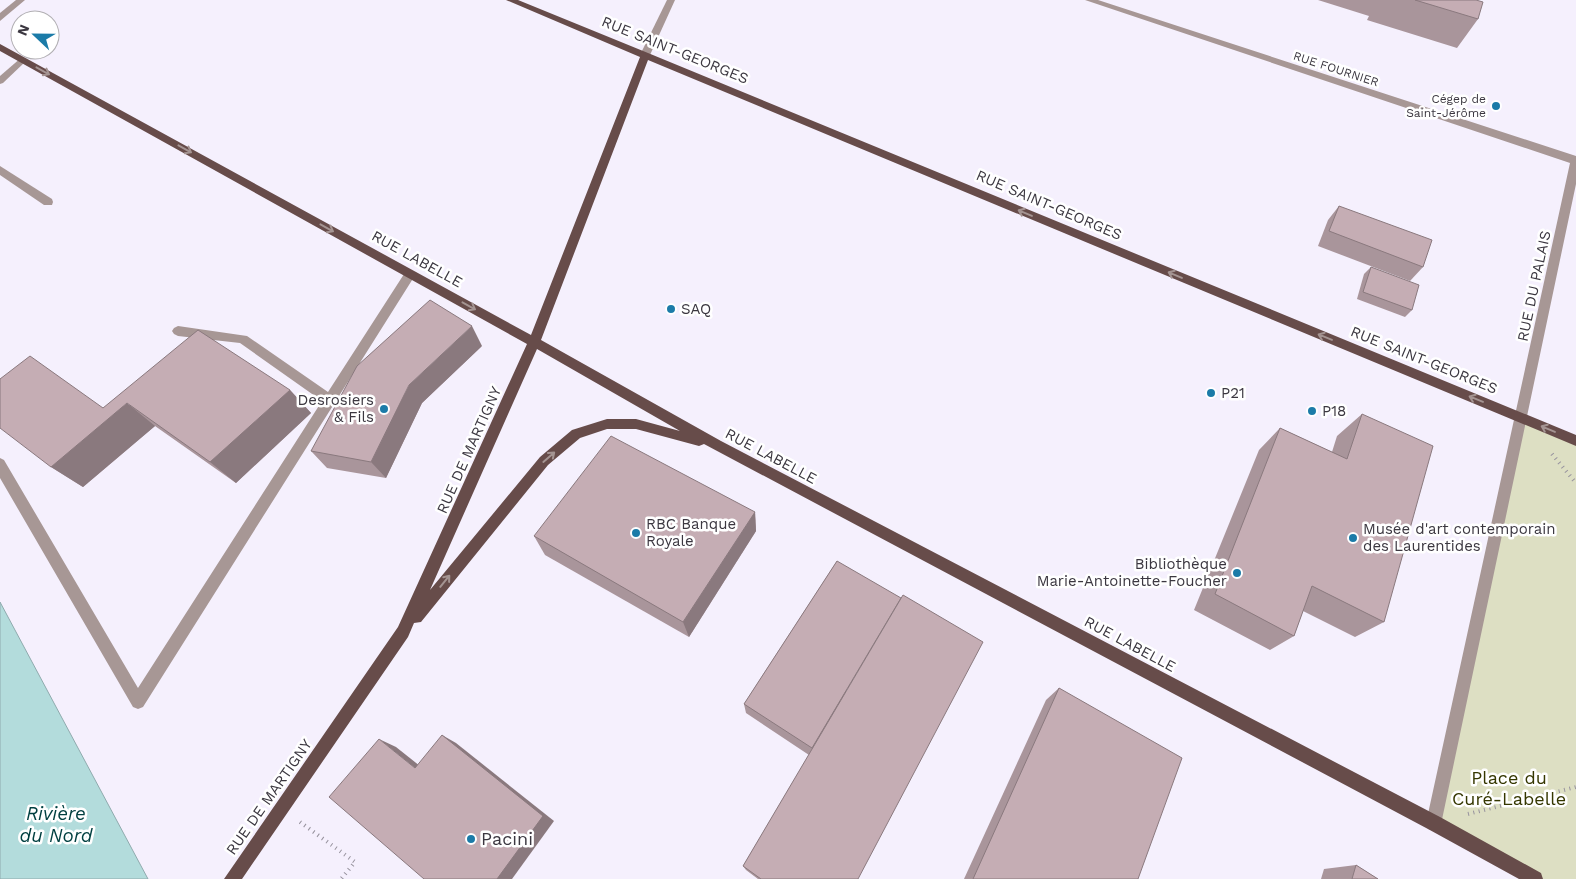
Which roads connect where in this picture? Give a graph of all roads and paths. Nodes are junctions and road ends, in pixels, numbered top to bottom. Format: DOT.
graph roads {
  1 [pos="21,0"];
  2 [pos="510,0"];
  3 [pos="671,0"];
  4 [pos="1089,0"];
  5 [pos="0,18"];
  6 [pos="645,55"];
  7 [pos="22,60"];
  8 [pos="0,81"];
  9 [pos="1576,160"];
  10 [pos="0,170"];
  11 [pos="48,202"];
  12 [pos="410,274"];
  13 [pos="178,331"];
  14 [pos="534,342"];
  15 [pos="330,400"];
  16 [pos="1521,418"];
  17 [pos="1576,441"];
  18 [pos="717,445"];
  19 [pos="0,464"];
  20 [pos="403,632"];
  21 [pos="1576,786"];
  22 [pos="282,809"];
  23 [pos="1434,823"];
  24 [pos="232,879"];
  25 [pos="341,879"];
  26 [pos="1535,879"];
  1 -- 5 [label="street"];
  2 -- 6 [label="main road, RUE SAINT-GEORGES"];
  3 -- 6 [label="street, RUE DE MARTIGNY"];
  4 -- 9 [label="street, RUE FOURNIER"];
  6 -- 14 [label="main road, RUE DE MARTIGNY"];
  16 -- 6 [label="main road, RUE SAINT-GEORGES, one-way"];
  7 -- 8 [label="street"];
  7 -- 12 [label="main road, RUE LABELLE, one-way"];
  9 -- 16 [label="street, RUE DU PALAIS"];
  10 -- 11 [label="street"];
  12 -- 14 [label="main road, RUE LABELLE, one-way"];
  12 -- 15 [label="street"];
  13 -- 15 [label="street"];
  14 -- 18 [label="main road, RUE LABELLE"];
  14 -- 20 [label="main road, RUE DE MARTIGNY"];
  15 -- 19 [label="street"];
  17 -- 16 [label="main road, RUE SAINT-GEORGES, one-way"];
  16 -- 23 [label="street"];
  20 -- 18 [label="main road, one-way"];
  18 -- 23 [label="main road, RUE LABELLE"];
  20 -- 22 [label="main road, RUE DE MARTIGNY"];
  21 -- 23 [label="path"];
  22 -- 24 [label="main road, RUE DE MARTIGNY"];
  22 -- 25 [label="path"];
  23 -- 26 [label="main road, RUE LABELLE"];
}
